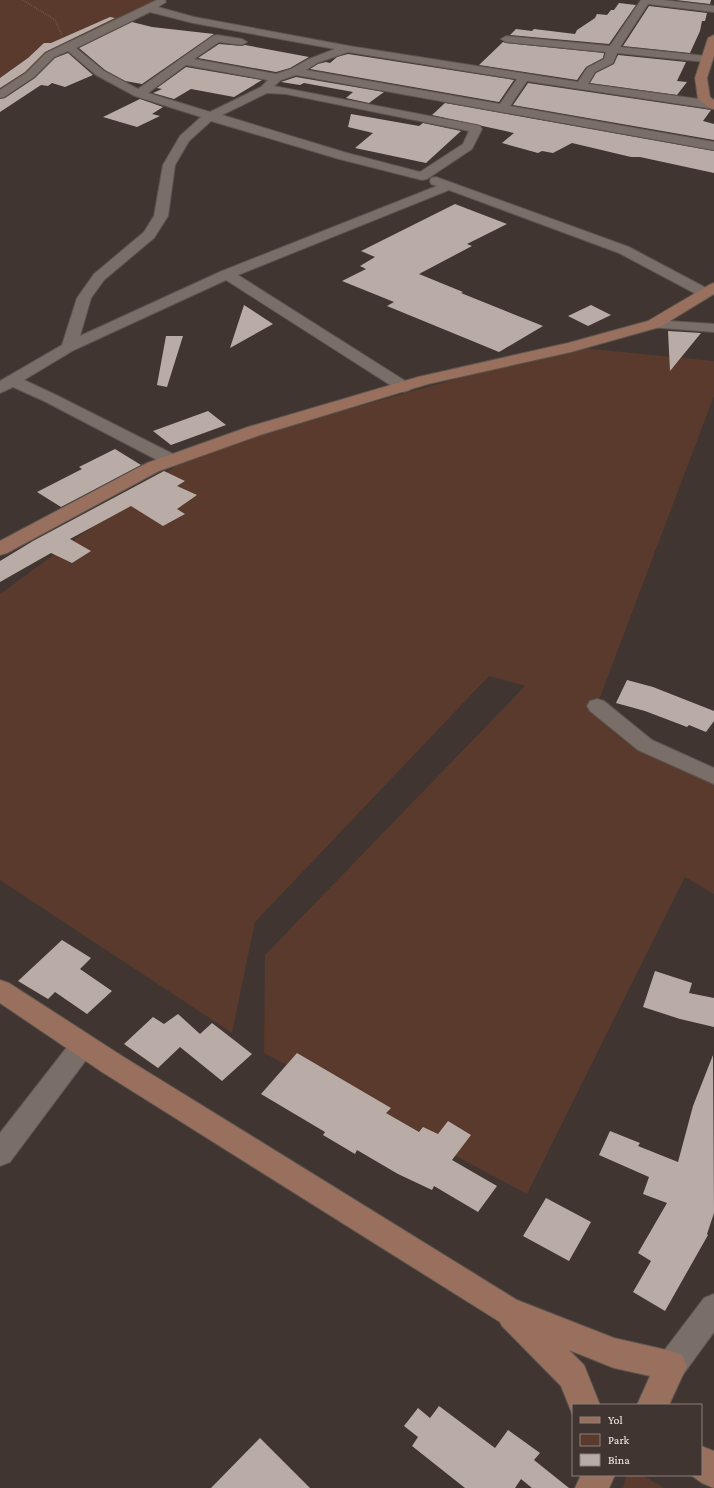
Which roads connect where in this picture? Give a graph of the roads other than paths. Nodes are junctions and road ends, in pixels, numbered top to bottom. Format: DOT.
graph roads {
  1 [pos="165,0"];
  2 [pos="148,8"];
  3 [pos="714,9"];
  4 [pos="714,38"];
  5 [pos="506,39"];
  6 [pos="256,44"];
  7 [pos="69,47"];
  8 [pos="347,49"];
  9 [pos="613,49"];
  10 [pos="303,52"];
  11 [pos="327,56"];
  12 [pos="706,59"];
  13 [pos="184,61"];
  14 [pos="294,71"];
  15 [pos="524,77"];
  16 [pos="277,78"];
  17 [pos="581,86"];
  18 [pos="264,89"];
  19 [pos="139,94"];
  20 [pos="0,95"];
  21 [pos="714,105"];
  22 [pos="502,109"];
  23 [pos="210,116"];
  24 [pos="714,146"];
  25 [pos="422,176"];
  26 [pos="448,186"];
  27 [pos="227,274"];
  28 [pos="709,290"];
  29 [pos="654,324"];
  30 [pos="714,328"];
  31 [pos="69,347"];
  32 [pos="6,385"];
  33 [pos="404,387"];
  34 [pos="171,460"];
  35 [pos="0,549"];
  36 [pos="597,706"];
  37 [pos="714,777"];
  38 [pos="0,990"];
  39 [pos="82,1045"];
  40 [pos="0,1154"];
  41 [pos="714,1308"];
  42 [pos="506,1310"];
  43 [pos="671,1366"];
  44 [pos="584,1404"];
  45 [pos="654,1404"];
  46 [pos="702,1463"];
  47 [pos="714,1471"];
  48 [pos="598,1476"];
  49 [pos="592,1488"];
  1 -- 2 [label="street"];
  2 -- 7 [label="street"];
  2 -- 8 [label="street"];
  3 -- 9 [label="street"];
  4 -- 12 [label="street"];
  5 -- 9 [label="street"];
  6 -- 13 [label="street"];
  7 -- 19 [label="street"];
  7 -- 20 [label="street"];
  8 -- 11 [label="street"];
  8 -- 15 [label="street"];
  9 -- 12 [label="street"];
  9 -- 17 [label="street"];
  10 -- 11 [label="street"];
  11 -- 14 [label="street"];
  12 -- 21 [label="street"];
  13 -- 16 [label="street"];
  13 -- 19 [label="street"];
  14 -- 16 [label="street"];
  14 -- 22 [label="street"];
  15 -- 17 [label="street"];
  15 -- 22 [label="street"];
  16 -- 18 [label="street"];
  17 -- 21 [label="street"];
  18 -- 23 [label="street"];
  18 -- 25 [label="street"];
  19 -- 23 [label="street"];
  22 -- 24 [label="street"];
  23 -- 25 [label="street"];
  23 -- 31 [label="street"];
  25 -- 26 [label="street"];
  26 -- 27 [label="street"];
  26 -- 28 [label="street"];
  27 -- 31 [label="street"];
  27 -- 33 [label="street"];
  28 -- 29 [label="street"];
  29 -- 30 [label="street"];
  29 -- 33 [label="street"];
  31 -- 32 [label="street"];
  32 -- 34 [label="street"];
  33 -- 34 [label="street"];
  34 -- 35 [label="street"];
  36 -- 37 [label="street"];
  38 -- 39 [label="street"];
  39 -- 40 [label="street"];
  39 -- 42 [label="street"];
  41 -- 43 [label="street"];
  42 -- 43 [label="street"];
  42 -- 44 [label="street"];
  43 -- 45 [label="street"];
  46 -- 47 [label="street"];
  48 -- 49 [label="street"];
}
